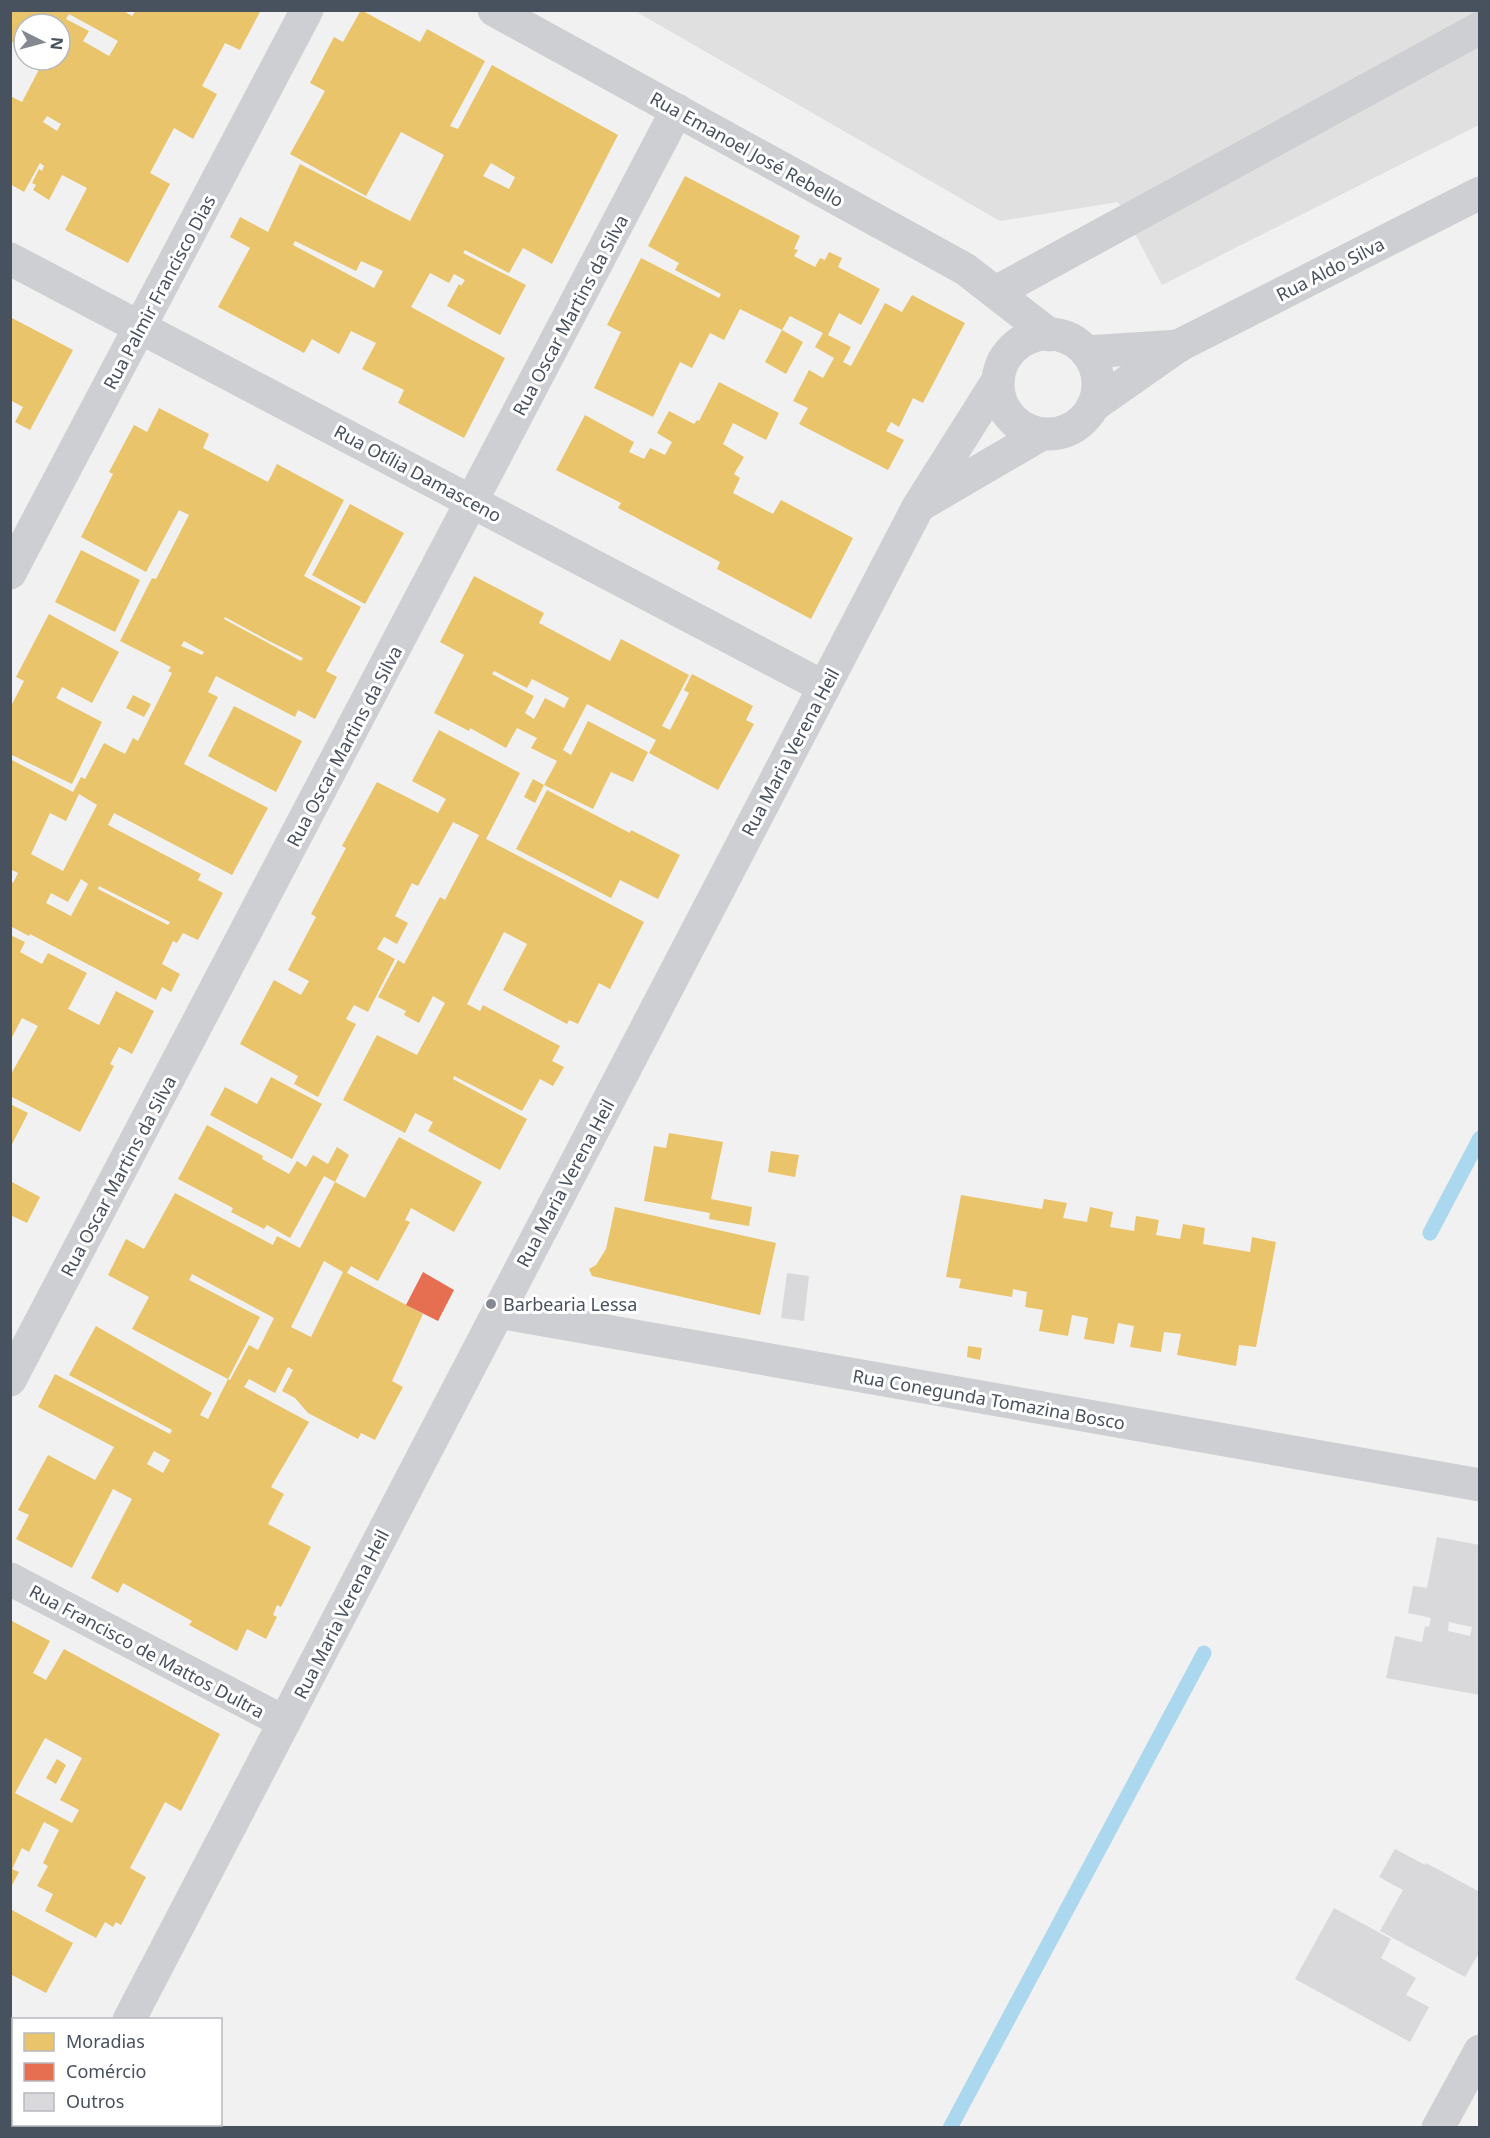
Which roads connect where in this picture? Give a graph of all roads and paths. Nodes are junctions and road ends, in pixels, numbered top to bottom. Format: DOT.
graph roads {
  1 [pos="307,10"];
  2 [pos="494,10"];
  3 [pos="1479,28"];
  4 [pos="677,110"];
  5 [pos="1479,194"];
  6 [pos="10,259"];
  7 [pos="996,292"];
  8 [pos="140,327"];
  9 [pos="1050,335"];
  10 [pos="1180,345"];
  11 [pos="1086,352"];
  12 [pos="1004,366"];
  13 [pos="1093,406"];
  14 [pos="1042,434"];
  15 [pos="472,502"];
  16 [pos="918,507"];
  17 [pos="10,573"];
  18 [pos="824,687"];
  19 [pos="498,1312"];
  20 [pos="10,1380"];
  21 [pos="1479,1485"];
  22 [pos="10,1579"];
  23 [pos="284,1722"];
  24 [pos="130,2018"];
  25 [pos="1479,2050"];
  26 [pos="1438,2127"];
  1 -- 8 [label="street, Rua Palmir Francisco Dias"];
  2 -- 4 [label="street, Rua Emanoel José Rebello"];
  3 -- 7 [label="street"];
  4 -- 7 [label="street, Rua Emanoel José Rebello"];
  4 -- 15 [label="street, Rua Oscar Martins da Silva"];
  5 -- 10 [label="street, Rua Aldo Silva"];
  6 -- 8 [label="street, Rua Otília Damasceno"];
  7 -- 9 [label="street, Rua Emanoel José Rebello"];
  7 -- 12 [label="street"];
  8 -- 15 [label="street, Rua Otília Damasceno"];
  8 -- 17 [label="street, Rua Palmir Francisco Dias"];
  9 -- 11 [label="street"];
  9 -- 12 [label="street"];
  10 -- 11 [label="street, Rua Aldo Silva"];
  10 -- 13 [label="street, Rua Aldo Silva"];
  11 -- 13 [label="street"];
  12 -- 14 [label="street"];
  12 -- 16 [label="street, Rua Maria Verena Heil"];
  13 -- 14 [label="street"];
  14 -- 16 [label="street"];
  15 -- 18 [label="street, Rua Otília Damasceno"];
  15 -- 20 [label="street, Rua Oscar Martins da Silva"];
  16 -- 18 [label="street, Rua Maria Verena Heil"];
  18 -- 19 [label="street, Rua Maria Verena Heil"];
  19 -- 21 [label="street, Rua Conegunda Tomazina Bosco"];
  19 -- 23 [label="street, Rua Maria Verena Heil"];
  22 -- 23 [label="street, Rua Francisco de Mattos Dultra"];
  23 -- 24 [label="street, Rua Maria Verena Heil"];
  25 -- 26 [label="street"];
}
